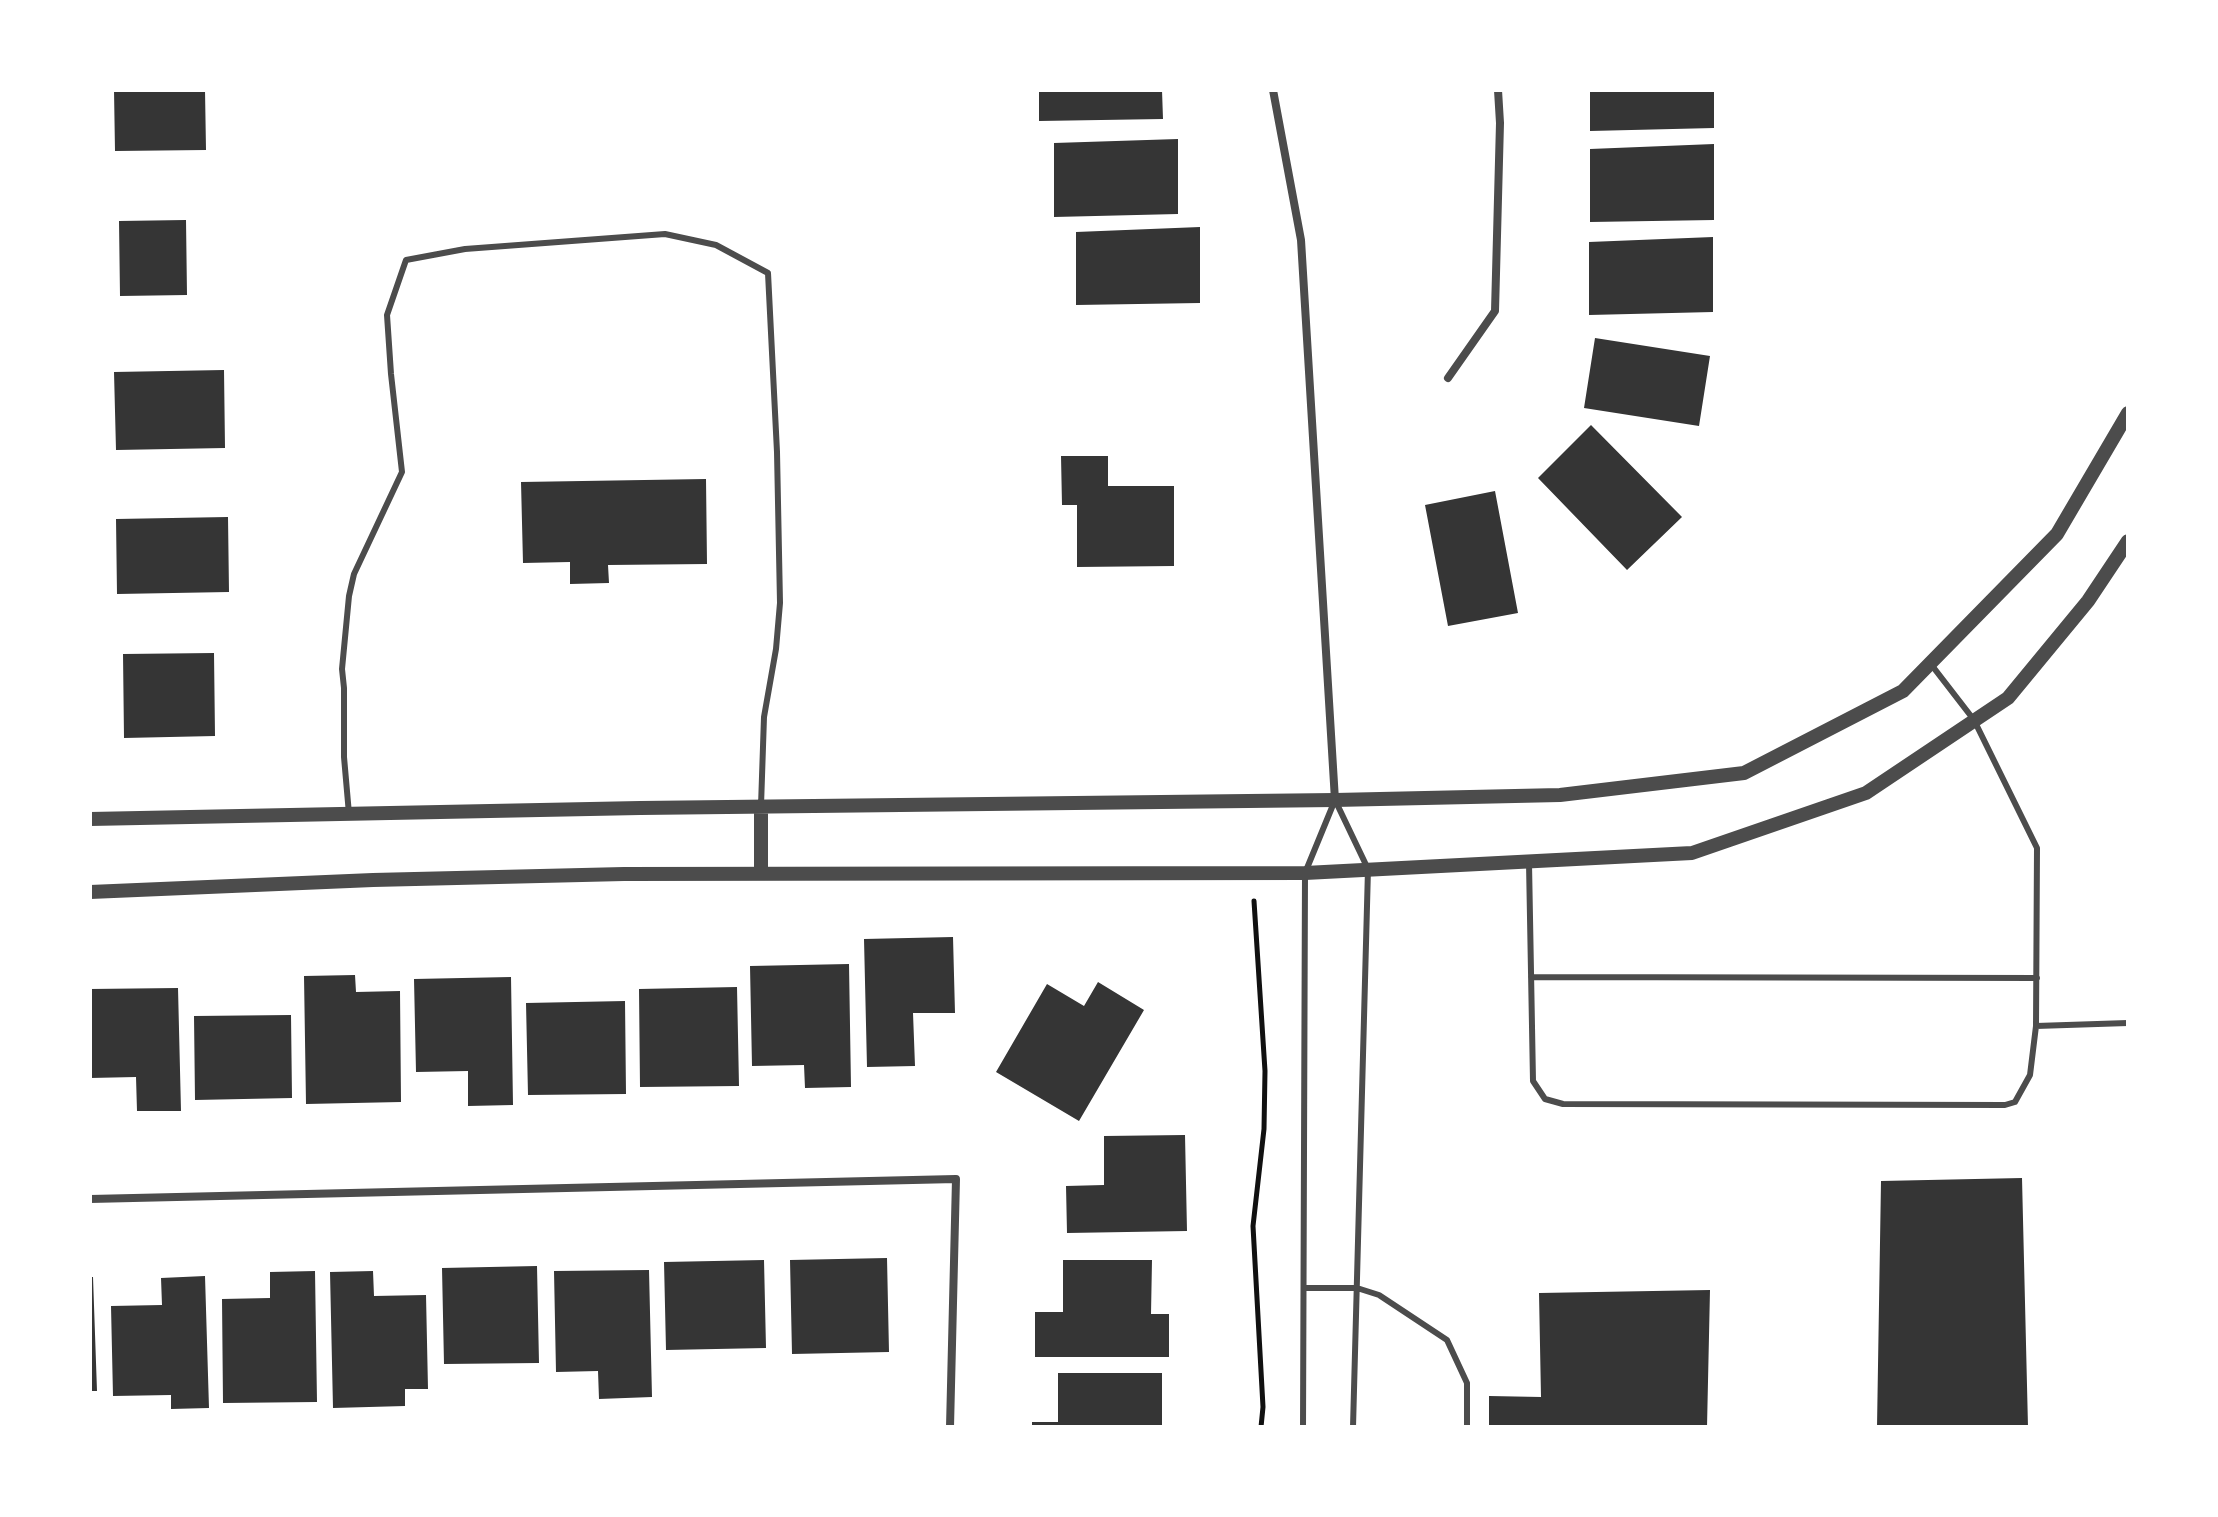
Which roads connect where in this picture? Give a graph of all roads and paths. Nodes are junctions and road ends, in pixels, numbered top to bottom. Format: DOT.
graph roads {
  1 [pos="1273,90"];
  2 [pos="1498,90"];
  3 [pos="1448,378"];
  4 [pos="2128,413"];
  5 [pos="2114,438"];
  6 [pos="2128,448"];
  7 [pos="2128,541"];
  8 [pos="1930,663"];
  9 [pos="1974,720"];
  10 [pos="1335,800"];
  11 [pos="761,806"];
  12 [pos="349,814"];
  13 [pos="90,819"];
  14 [pos="1529,861"];
  15 [pos="1368,869"];
  16 [pos="761,873"];
  17 [pos="1305,873"];
  18 [pos="90,892"];
  19 [pos="1254,894"];
  20 [pos="1531,977"];
  21 [pos="2037,978"];
  22 [pos="2128,1023"];
  23 [pos="2036,1026"];
  24 [pos="90,1199"];
  25 [pos="1305,1288"];
  26 [pos="1357,1288"];
  27 [pos="950,1427"];
  28 [pos="1261,1427"];
  29 [pos="1303,1427"];
  30 [pos="1353,1427"];
  31 [pos="1467,1427"];
  1 -- 10 [label="street"];
  2 -- 3 [label="street"];
  4 -- 5 [label="street"];
  5 -- 6 [label="street"];
  5 -- 8 [label="street"];
  7 -- 9 [label="street"];
  8 -- 9 [label="lane"];
  8 -- 10 [label="street"];
  9 -- 14 [label="street"];
  9 -- 21 [label="lane"];
  10 -- 11 [label="street"];
  10 -- 15 [label="lane"];
  10 -- 17 [label="lane"];
  11 -- 12 [label="street"];
  11 -- 12 [label="lane"];
  11 -- 16 [label="street"];
  12 -- 13 [label="street"];
  14 -- 15 [label="street"];
  14 -- 20 [label="lane"];
  15 -- 17 [label="street"];
  15 -- 26 [label="lane"];
  16 -- 17 [label="street"];
  16 -- 18 [label="street"];
  17 -- 25 [label="lane"];
  19 -- 28 [label="path"];
  20 -- 21 [label="lane"];
  20 -- 23 [label="lane"];
  21 -- 23 [label="lane"];
  22 -- 23 [label="lane"];
  24 -- 27 [label="street"];
  25 -- 26 [label="lane"];
  25 -- 29 [label="lane"];
  26 -- 30 [label="lane"];
  26 -- 31 [label="lane"];
}
